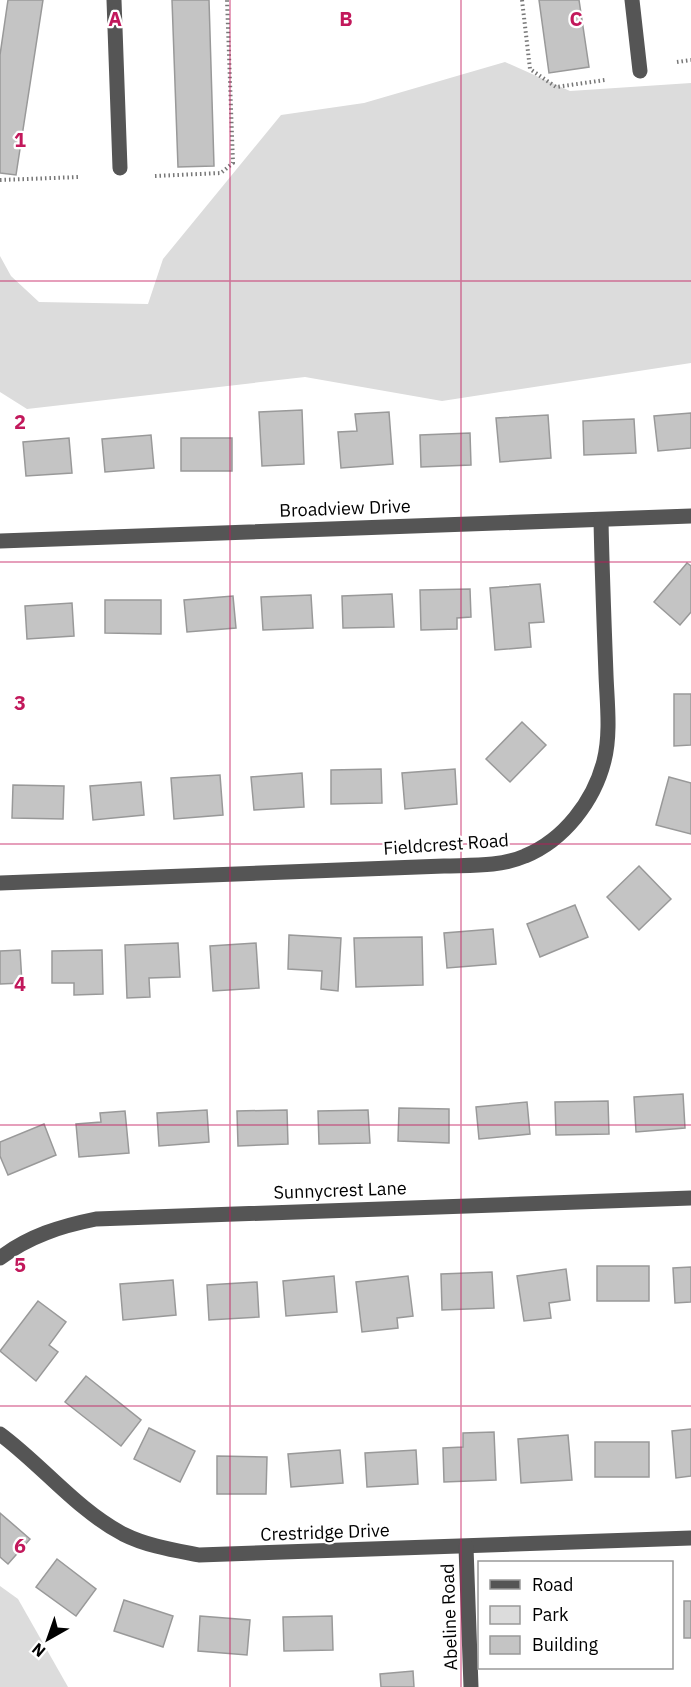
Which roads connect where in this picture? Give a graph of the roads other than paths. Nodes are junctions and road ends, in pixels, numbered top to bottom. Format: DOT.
graph roads {
  1 [pos="114,0"];
  2 [pos="632,0"];
  3 [pos="640,71"];
  4 [pos="120,168"];
  5 [pos="691,516"];
  6 [pos="601,519"];
  7 [pos="0,541"];
  8 [pos="0,883"];
  9 [pos="691,1198"];
  10 [pos="0,1258"];
  11 [pos="0,1434"];
  12 [pos="691,1538"];
  13 [pos="466,1546"];
  14 [pos="471,1687"];
  1 -- 4 [label="street"];
  2 -- 3 [label="street"];
  5 -- 6 [label="street, Broadview Drive"];
  6 -- 7 [label="street, Broadview Drive"];
  6 -- 8 [label="street, Fieldcrest Road"];
  9 -- 10 [label="street, Sunnycrest Lane"];
  11 -- 13 [label="street, Crestridge Drive"];
  12 -- 13 [label="street, Crestridge Drive"];
  13 -- 14 [label="street, Abeline Road"];
}
